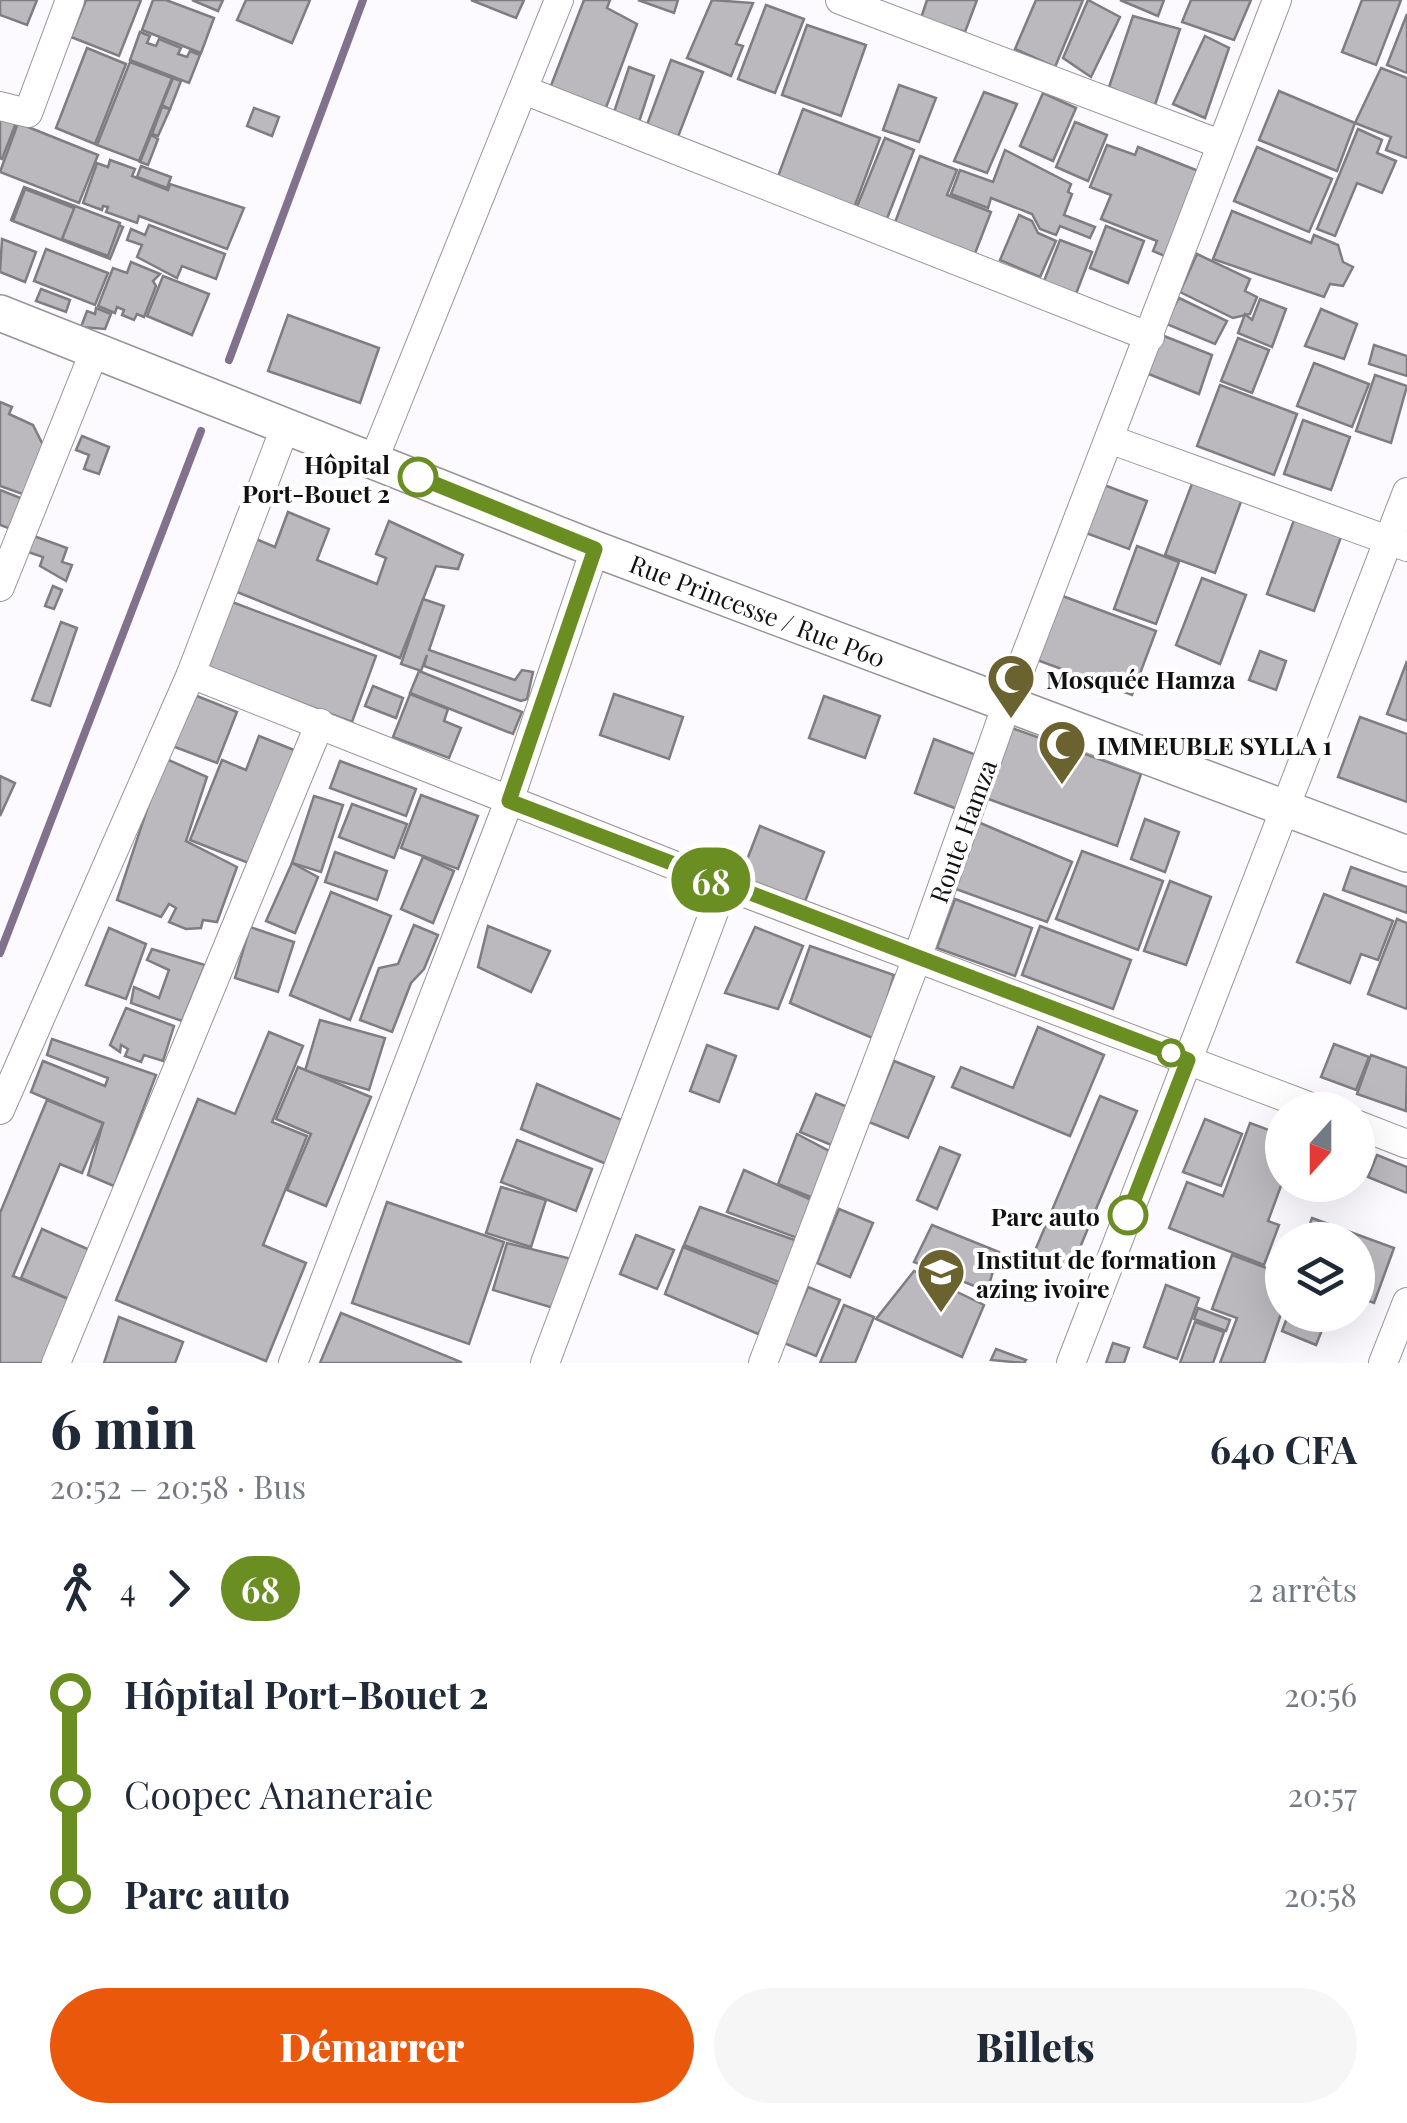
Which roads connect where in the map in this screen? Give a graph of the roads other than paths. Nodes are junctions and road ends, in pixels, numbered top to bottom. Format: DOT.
graph roads {
  1 [pos="70,0"];
  2 [pos="559,0"];
  3 [pos="840,0"];
  4 [pos="1277,0"];
  5 [pos="524,90"];
  6 [pos="0,106"];
  7 [pos="1220,144"];
  8 [pos="0,313"];
  9 [pos="1150,337"];
  10 [pos="95,350"];
  11 [pos="286,425"];
  12 [pos="1112,440"];
  13 [pos="374,459"];
  14 [pos="1407,492"];
  15 [pos="1398,544"];
  16 [pos="595,549"];
  17 [pos="0,587"];
  18 [pos="191,674"];
  19 [pos="1007,704"];
  20 [pos="320,723"];
  21 [pos="509,801"];
  22 [pos="1286,808"];
  23 [pos="1407,854"];
  24 [pos="724,885"];
  25 [pos="917,958"];
  26 [pos="1188,1060"];
  27 [pos="1272,1092"];
  28 [pos="0,1110"];
  29 [pos="1375,1132"];
  30 [pos="1407,1144"];
  31 [pos="1407,1302"];
  32 [pos="56,1363"];
  33 [pos="294,1363"];
  34 [pos="545,1363"];
  35 [pos="763,1363"];
  36 [pos="1071,1363"];
  37 [pos="1383,1363"];
  1 -- 6 [label="street"];
  2 -- 5 [label="street"];
  3 -- 7 [label="street"];
  4 -- 7 [label="street, Route Hamza"];
  5 -- 9 [label="street"];
  5 -- 13 [label="street"];
  7 -- 9 [label="street, Route Hamza"];
  8 -- 10 [label="street, Rue Princesse / Rue P60"];
  9 -- 12 [label="street, Route Hamza"];
  10 -- 11 [label="street, Rue Princesse / Rue P60"];
  10 -- 17 [label="street"];
  11 -- 13 [label="street, Rue Princesse / Rue P60"];
  11 -- 18 [label="street"];
  12 -- 15 [label="street"];
  12 -- 19 [label="street, Route Hamza"];
  13 -- 16 [label="street, Rue Princesse / Rue P60"];
  14 -- 15 [label="street"];
  15 -- 22 [label="street"];
  16 -- 19 [label="street, Rue Princesse / Rue P60"];
  16 -- 21 [label="street"];
  18 -- 20 [label="street"];
  18 -- 28 [label="street"];
  19 -- 22 [label="street, Rue Princesse / Rue P60"];
  19 -- 25 [label="street, Route Hamza"];
  20 -- 21 [label="street"];
  20 -- 32 [label="street"];
  21 -- 24 [label="street"];
  21 -- 33 [label="street"];
  22 -- 23 [label="street, Rue Princesse / Rue P60"];
  22 -- 26 [label="street"];
  24 -- 25 [label="street"];
  24 -- 34 [label="street"];
  25 -- 26 [label="street"];
  25 -- 35 [label="street, Route Hamza"];
  26 -- 27 [label="street"];
  26 -- 36 [label="street"];
  29 -- 30 [label="street"];
  31 -- 37 [label="street"];
}
